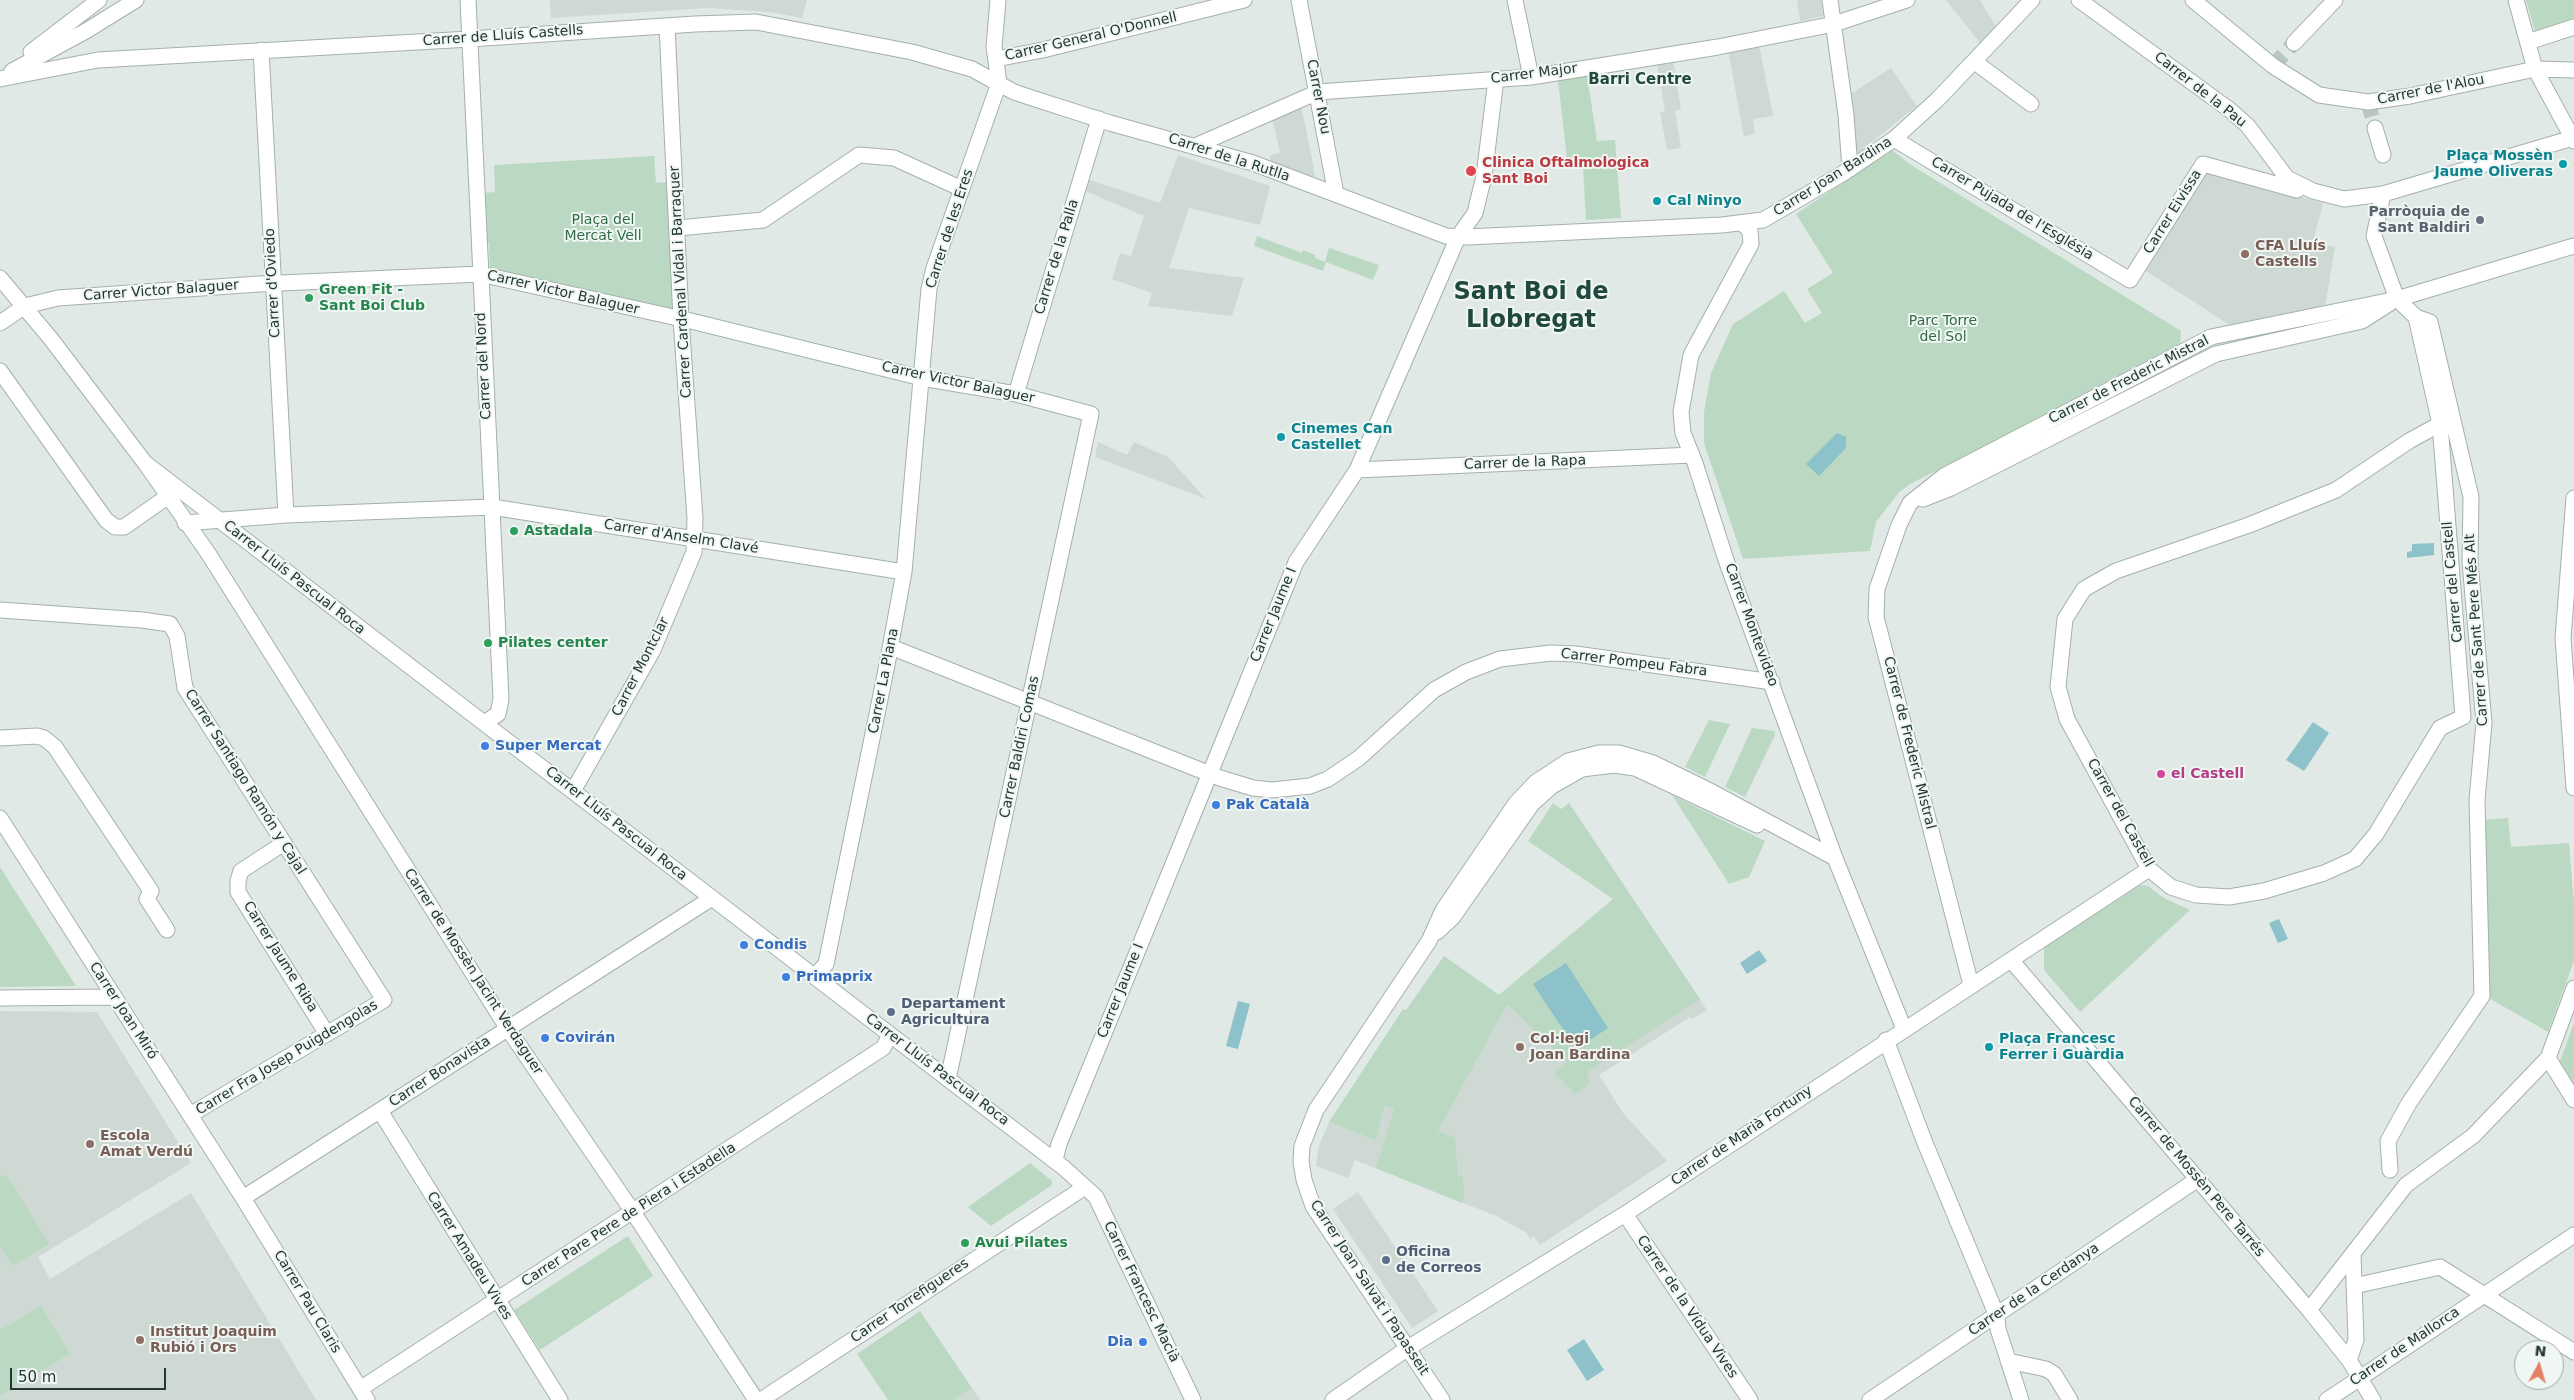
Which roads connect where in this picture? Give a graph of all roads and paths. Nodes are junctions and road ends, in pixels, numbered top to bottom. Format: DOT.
graph roads {
  1 [pos="100,0"];
  2 [pos="136,0"];
  3 [pos="468,0"];
  4 [pos="998,0"];
  5 [pos="1244,0"];
  6 [pos="1299,0"];
  7 [pos="1515,0"];
  8 [pos="1830,0"];
  9 [pos="1907,0"];
  10 [pos="2032,0"];
  11 [pos="2079,0"];
  12 [pos="2193,0"];
  13 [pos="2335,0"];
  14 [pos="2516,0"];
  15 [pos="1834,24"];
  16 [pos="667,26"];
  17 [pos="2574,27"];
  18 [pos="470,39"];
  19 [pos="2528,39"];
  20 [pos="2294,43"];
  21 [pos="261,50"];
  22 [pos="996,59"];
  23 [pos="1975,62"];
  24 [pos="2574,70"];
  25 [pos="2528,71"];
  26 [pos="1531,77"];
  27 [pos="0,78"];
  28 [pos="1496,80"];
  29 [pos="998,83"];
  30 [pos="1318,92"];
  31 [pos="2031,104"];
  32 [pos="1099,120"];
  33 [pos="2375,128"];
  34 [pos="1894,138"];
  35 [pos="2574,140"];
  36 [pos="1195,146"];
  37 [pos="2383,155"];
  38 [pos="1850,169"];
  39 [pos="962,189"];
  40 [pos="2384,189"];
  41 [pos="2313,191"];
  42 [pos="1336,194"];
  43 [pos="1743,224"];
  44 [pos="678,228"];
  45 [pos="1458,237"];
  46 [pos="2574,246"];
  47 [pos="480,274"];
  48 [pos="0,278"];
  49 [pos="2130,280"];
  50 [pos="273,284"];
  51 [pos="2397,298"];
  52 [pos="25,306"];
  53 [pos="2416,317"];
  54 [pos="681,319"];
  55 [pos="0,323"];
  56 [pos="0,371"];
  57 [pos="922,378"];
  58 [pos="1016,394"];
  59 [pos="1091,414"];
  60 [pos="2440,424"];
  61 [pos="1692,455"];
  62 [pos="145,463"];
  63 [pos="1357,470"];
  64 [pos="166,497"];
  65 [pos="2574,498"];
  66 [pos="492,507"];
  67 [pos="286,515"];
  68 [pos="218,520"];
  69 [pos="185,523"];
  70 [pos="695,537"];
  71 [pos="196,539"];
  72 [pos="904,572"];
  73 [pos="0,610"];
  74 [pos="891,647"];
  75 [pos="1772,682"];
  76 [pos="1029,701"];
  77 [pos="484,723"];
  78 [pos="0,738"];
  79 [pos="1209,773"];
  80 [pos="2574,788"];
  81 [pos="573,791"];
  82 [pos="0,818"];
  83 [pos="284,843"];
  84 [pos="1835,858"];
  85 [pos="2149,869"];
  86 [pos="712,898"];
  87 [pos="167,930"];
  88 [pos="2010,960"];
  89 [pos="815,976"];
  90 [pos="1971,985"];
  91 [pos="2574,988"];
  92 [pos="114,997"];
  93 [pos="0,998"];
  94 [pos="384,1000"];
  95 [pos="508,1029"];
  96 [pos="1904,1029"];
  97 [pos="327,1034"];
  98 [pos="890,1035"];
  99 [pos="1886,1040"];
  100 [pos="2548,1058"];
  101 [pos="948,1079"];
  102 [pos="2574,1100"];
  103 [pos="380,1111"];
  104 [pos="190,1115"];
  105 [pos="1055,1160"];
  106 [pos="2390,1170"];
  107 [pos="2198,1179"];
  108 [pos="1084,1187"];
  109 [pos="245,1201"];
  110 [pos="634,1212"];
  111 [pos="1625,1214"];
  112 [pos="2574,1235"];
  113 [pos="2353,1254"];
  114 [pos="2354,1286"];
  115 [pos="2483,1295"];
  116 [pos="497,1301"];
  117 [pos="2308,1310"];
  118 [pos="1996,1316"];
  119 [pos="1408,1348"];
  120 [pos="2574,1352"];
  121 [pos="2349,1360"];
  122 [pos="2008,1361"];
  123 [pos="2359,1378"];
  124 [pos="364,1395"];
  125 [pos="560,1400"];
  126 [pos="756,1400"];
  127 [pos="761,1400"];
  128 [pos="1193,1400"];
  129 [pos="1333,1400"];
  130 [pos="1442,1400"];
  131 [pos="1750,1400"];
  132 [pos="1870,1400"];
  133 [pos="2021,1400"];
  134 [pos="2070,1400"];
  135 [pos="2327,1400"];
  136 [pos="2373,1400"];
  1 -- 27 [label="street"];
  2 -- 27 [label="street"];
  3 -- 18 [label="street, Carrer del Nord"];
  4 -- 22 [label="street"];
  5 -- 22 [label="street, Carrer General O'Donnell"];
  6 -- 30 [label="street, Carrer Nou"];
  7 -- 26 [label="street"];
  8 -- 15 [label="street"];
  9 -- 15 [label="street, Carrer Major"];
  10 -- 23 [label="street, Carrer Joan Bardina"];
  11 -- 41 [label="street, Carrer de la Pau"];
  12 -- 25 [label="street, Carrer de l'Alou"];
  13 -- 20 [label="street"];
  14 -- 19 [label="street"];
  15 -- 26 [label="street, Carrer Major"];
  15 -- 38 [label="street"];
  16 -- 18 [label="street, Carrer de Lluís Castells"];
  16 -- 29 [label="street, Carrer de Lluís Castells"];
  16 -- 44 [label="street, Carrer Cardenal Vidal i Barraquer"];
  17 -- 19 [label="street"];
  18 -- 21 [label="street, Carrer de Lluís Castells"];
  18 -- 47 [label="street, Carrer del Nord"];
  19 -- 25 [label="street"];
  21 -- 27 [label="street, Carrer de Lluís Castells"];
  21 -- 50 [label="street, Carrer d'Oviedo"];
  22 -- 29 [label="street"];
  23 -- 31 [label="street"];
  23 -- 34 [label="street, Carrer Joan Bardina"];
  24 -- 25 [label="street, Carrer de l'Alou"];
  25 -- 35 [label="street"];
  26 -- 28 [label="street, Carrer Major"];
  28 -- 30 [label="street, Carrer Major"];
  28 -- 45 [label="street, Carrer Jaume I"];
  29 -- 32 [label="street, Carrer de la Rutlla"];
  29 -- 39 [label="street, Carrer de les Eres"];
  30 -- 36 [label="street, Carrer Major"];
  30 -- 42 [label="street, Carrer Nou"];
  32 -- 36 [label="street, Carrer de la Rutlla"];
  32 -- 58 [label="street, Carrer de la Palla"];
  33 -- 37 [label="street"];
  34 -- 38 [label="street, Carrer Joan Bardina"];
  34 -- 49 [label="street, Carrer Pujada de l'Església"];
  35 -- 40 [label="street, Carrer de la Pau"];
  36 -- 42 [label="street, Carrer de la Rutlla"];
  38 -- 43 [label="street, Carrer Joan Bardina"];
  39 -- 44 [label="street"];
  39 -- 57 [label="street, Carrer de les Eres"];
  40 -- 41 [label="street, Carrer de la Pau"];
  40 -- 51 [label="street"];
  41 -- 49 [label="street, Carrer Eivissa"];
  42 -- 45 [label="street, Carrer de la Rutlla"];
  43 -- 45 [label="street, Carrer Joan Bardina"];
  43 -- 61 [label="street, Carrer Montevideo"];
  44 -- 54 [label="street, Carrer Cardenal Vidal i Barraquer"];
  45 -- 63 [label="street, Carrer Jaume I"];
  46 -- 51 [label="street, Carrer de Frederic Mistral"];
  47 -- 50 [label="street, Carrer Victor Balaguer"];
  47 -- 54 [label="street, Carrer Victor Balaguer"];
  47 -- 66 [label="street, Carrer del Nord"];
  48 -- 52 [label="street, Carrer Lluís Pascual Roca"];
  50 -- 52 [label="street, Carrer Victor Balaguer"];
  50 -- 67 [label="street, Carrer d'Oviedo"];
  51 -- 53 [label="street"];
  51 -- 90 [label="street, Carrer de Frederic Mistral"];
  52 -- 55 [label="street"];
  52 -- 62 [label="street, Carrer Lluís Pascual Roca"];
  53 -- 60 [label="street, Carrer del Castell"];
  53 -- 106 [label="street, Carrer de Sant Pere Més Alt"];
  54 -- 57 [label="street, Carrer Victor Balaguer"];
  54 -- 70 [label="street, Carrer Cardenal Vidal i Barraquer"];
  56 -- 64 [label="street"];
  57 -- 58 [label="street, Carrer Victor Balaguer"];
  57 -- 72 [label="street, Carrer La Plana"];
  58 -- 59 [label="street, Carrer Victor Balaguer"];
  59 -- 76 [label="street, Carrer Baldiri Comas"];
  60 -- 85 [label="street, Carrer del Castell"];
  60 -- 85 [label="street, Carrer del Castell"];
  61 -- 63 [label="street, Carrer de la Rapa"];
  61 -- 75 [label="street, Carrer Montevideo"];
  62 -- 64 [label="street, Carrer Lluís Pascual Roca"];
  62 -- 68 [label="street, Carrer Lluís Pascual Roca"];
  63 -- 79 [label="street, Carrer Jaume I"];
  64 -- 69 [label="street, Carrer Lluís Pascual Roca"];
  65 -- 80 [label="street"];
  66 -- 67 [label="street, Carrer d'Anselm Clavé"];
  66 -- 70 [label="street, Carrer d'Anselm Clavé"];
  66 -- 77 [label="street, Carrer del Nord"];
  67 -- 68 [label="street, Carrer d'Anselm Clavé"];
  68 -- 69 [label="street, Carrer d'Anselm Clavé"];
  68 -- 77 [label="street, Carrer Lluís Pascual Roca"];
  69 -- 71 [label="street, Carrer Lluís Pascual Roca"];
  70 -- 72 [label="street, Carrer d'Anselm Clavé"];
  70 -- 81 [label="street, Carrer Montclar"];
  71 -- 95 [label="street, Carrer de Mossèn Jacint Verdaguer"];
  72 -- 74 [label="street, Carrer La Plana"];
  73 -- 83 [label="street, Carrer Santiago Ramón y Cajal"];
  74 -- 76 [label="street, Carrer Pompeu Fabra"];
  74 -- 89 [label="street, Carrer La Plana"];
  75 -- 79 [label="street, Carrer Pompeu Fabra"];
  75 -- 84 [label="street, Carrer Montevideo"];
  76 -- 79 [label="street, Carrer Pompeu Fabra"];
  76 -- 101 [label="street, Carrer Baldiri Comas"];
  77 -- 81 [label="street, Carrer Lluís Pascual Roca"];
  78 -- 87 [label="street"];
  79 -- 105 [label="street, Carrer Jaume I"];
  81 -- 86 [label="street, Carrer Lluís Pascual Roca"];
  82 -- 92 [label="street, Carrer Joan Miró"];
  83 -- 94 [label="street, Carrer Santiago Ramón y Cajal"];
  83 -- 97 [label="street, Carrer Jaume Riba"];
  84 -- 96 [label="street, Carrer Montevideo"];
  84 -- 119 [label="street, Carrer Joan Salvat i Papasseit"];
  85 -- 88 [label="street, Carrer de Marià Fortuny"];
  86 -- 89 [label="street, Carrer Lluís Pascual Roca"];
  86 -- 95 [label="street, Carrer Bonavista"];
  88 -- 90 [label="street, Carrer de Marià Fortuny"];
  88 -- 107 [label="street, Carrer de Mossèn Pere Tarrés"];
  89 -- 98 [label="street, Carrer Lluís Pascual Roca"];
  90 -- 96 [label="street, Carrer de Marià Fortuny"];
  91 -- 100 [label="street"];
  92 -- 93 [label="street"];
  92 -- 104 [label="street, Carrer Joan Miró"];
  94 -- 97 [label="street, Carrer Fra Josep Puigdengolas"];
  95 -- 103 [label="street, Carrer Bonavista"];
  95 -- 110 [label="street, Carrer de Mossèn Jacint Verdaguer"];
  96 -- 99 [label="street, Carrer de Marià Fortuny"];
  97 -- 104 [label="street, Carrer Fra Josep Puigdengolas"];
  98 -- 101 [label="street, Carrer Lluís Pascual Roca"];
  98 -- 110 [label="street, Carrer Pare Pere de Piera i Estadella"];
  99 -- 111 [label="street, Carrer de Marià Fortuny"];
  99 -- 118 [label="street"];
  100 -- 102 [label="street"];
  100 -- 113 [label="street"];
  101 -- 105 [label="street, Carrer Lluís Pascual Roca"];
  103 -- 109 [label="street, Carrer Bonavista"];
  103 -- 116 [label="street, Carrer Amadeu Vives"];
  104 -- 109 [label="street, Carrer Joan Miró"];
  105 -- 108 [label="street, Carrer Lluís Pascual Roca"];
  107 -- 117 [label="street, Carrer de Mossèn Pere Tarrés"];
  107 -- 118 [label="street, Carrer de la Cerdanya"];
  108 -- 127 [label="street, Carrer Torrefigueres"];
  108 -- 128 [label="street, Carrer Francesc Macià"];
  109 -- 124 [label="street, Carrer Pau Claris"];
  110 -- 116 [label="street, Carrer Pare Pere de Piera i Estadella"];
  110 -- 126 [label="street, Carrer de Mossèn Jacint Verdaguer"];
  111 -- 119 [label="street, Carrer de Marià Fortuny"];
  111 -- 131 [label="street, Carrer de la Vídua Vives"];
  112 -- 115 [label="street, Carrer de Mallorca"];
  113 -- 114 [label="street"];
  113 -- 117 [label="street"];
  114 -- 115 [label="street"];
  114 -- 121 [label="street"];
  115 -- 120 [label="street"];
  115 -- 123 [label="street, Carrer de Mallorca"];
  116 -- 124 [label="street, Carrer Pare Pere de Piera i Estadella"];
  116 -- 125 [label="street, Carrer Amadeu Vives"];
  117 -- 121 [label="street, Carrer de Mossèn Pere Tarrés"];
  118 -- 122 [label="street"];
  118 -- 132 [label="street, Carrer de la Cerdanya"];
  119 -- 129 [label="street, Carrer de Marià Fortuny"];
  119 -- 130 [label="street, Carrer Joan Salvat i Papasseit"];
  121 -- 123 [label="street, Carrer de Mossèn Pere Tarrés"];
  122 -- 133 [label="street"];
  122 -- 134 [label="street"];
  123 -- 135 [label="street, Carrer de Mallorca"];
  123 -- 136 [label="street, Carrer de Mossèn Pere Tarrés"];
}
